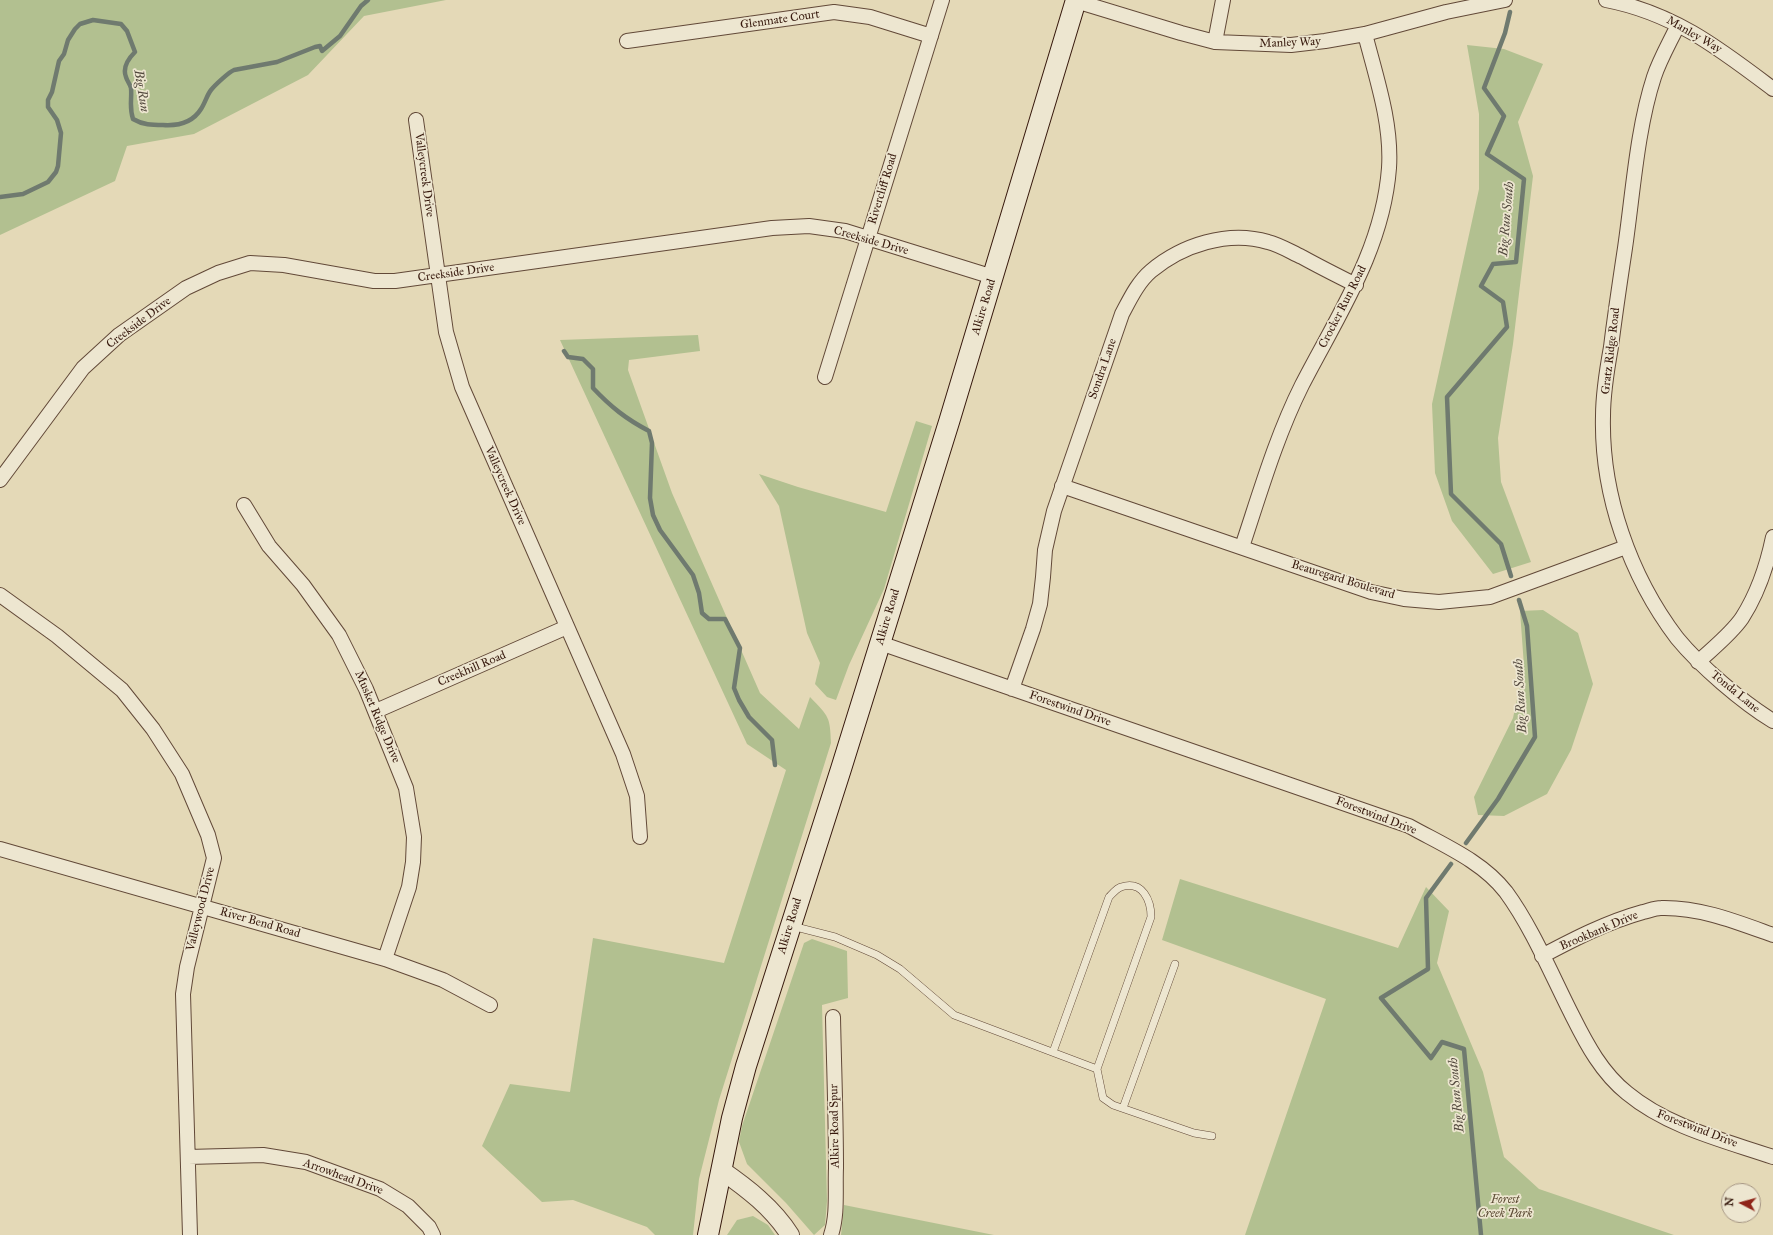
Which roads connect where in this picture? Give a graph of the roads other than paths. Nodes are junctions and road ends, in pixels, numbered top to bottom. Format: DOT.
graph roads {
  1 [pos="942,0"];
  2 [pos="1076,0"];
  3 [pos="1222,0"];
  4 [pos="1505,0"];
  5 [pos="1606,0"];
  6 [pos="1678,25"];
  7 [pos="1365,34"];
  8 [pos="931,36"];
  9 [pos="627,41"];
  10 [pos="1215,42"];
  11 [pos="1773,89"];
  12 [pos="416,120"];
  13 [pos="867,239"];
  14 [pos="438,276"];
  15 [pos="993,277"];
  16 [pos="1356,285"];
  17 [pos="825,378"];
  18 [pos="0,480"];
  19 [pos="1062,486"];
  20 [pos="244,505"];
  21 [pos="1773,537"];
  22 [pos="1242,547"];
  23 [pos="1626,547"];
  24 [pos="0,595"];
  25 [pos="567,627"];
  26 [pos="880,643"];
  27 [pos="1698,662"];
  28 [pos="1012,689"];
  29 [pos="376,711"];
  30 [pos="1773,721"];
  31 [pos="640,837"];
  32 [pos="0,849"];
  33 [pos="201,906"];
  34 [pos="790,926"];
  35 [pos="1773,935"];
  36 [pos="1542,956"];
  37 [pos="385,959"];
  38 [pos="1175,964"];
  39 [pos="490,1005"];
  40 [pos="832,1017"];
  41 [pos="1053,1052"];
  42 [pos="1097,1069"];
  43 [pos="1123,1108"];
  44 [pos="1212,1136"];
  45 [pos="188,1157"];
  46 [pos="1773,1157"];
  47 [pos="721,1170"];
  48 [pos="190,1235"];
  49 [pos="433,1235"];
  50 [pos="708,1235"];
  51 [pos="790,1235"];
  52 [pos="830,1235"];
  1 -- 8 [label="street, Rivercliff Road"];
  2 -- 10 [label="street, Manley Way"];
  2 -- 15 [label="main road, Alkire Road"];
  3 -- 10 [label="street"];
  4 -- 7 [label="street, Manley Way"];
  5 -- 6 [label="street, Manley Way"];
  6 -- 11 [label="street, Manley Way"];
  6 -- 23 [label="street, Gratz Ridge Road"];
  7 -- 10 [label="street, Manley Way"];
  7 -- 16 [label="street, Crocker Run Road"];
  8 -- 9 [label="street, Glenmate Court"];
  8 -- 13 [label="street, Rivercliff Road"];
  12 -- 14 [label="street, Valleycreek Drive"];
  13 -- 14 [label="street, Creekside Drive"];
  13 -- 15 [label="street, Creekside Drive"];
  13 -- 17 [label="street, Rivercliff Road"];
  14 -- 18 [label="street, Creekside Drive"];
  14 -- 25 [label="street, Valleycreek Drive"];
  15 -- 26 [label="main road, Alkire Road"];
  16 -- 19 [label="street, Sondra Lane"];
  16 -- 22 [label="street, Crocker Run Road"];
  19 -- 22 [label="street, Beauregard Boulevard"];
  19 -- 28 [label="street, Sondra Lane"];
  20 -- 29 [label="street, Musket Ridge Drive"];
  21 -- 27 [label="street"];
  22 -- 23 [label="street, Beauregard Boulevard"];
  23 -- 27 [label="street, Gratz Ridge Road"];
  24 -- 33 [label="street, Valleywood Drive"];
  25 -- 29 [label="street, Creekhill Road"];
  25 -- 31 [label="street, Valleycreek Drive"];
  26 -- 28 [label="street, Forestwind Drive"];
  26 -- 34 [label="main road, Alkire Road"];
  27 -- 30 [label="street, Tonda Lane"];
  28 -- 36 [label="street, Forestwind Drive"];
  29 -- 37 [label="street, Musket Ridge Drive"];
  32 -- 33 [label="street, River Bend Road"];
  33 -- 37 [label="street, River Bend Road"];
  33 -- 45 [label="street, Valleywood Drive"];
  34 -- 41 [label="lane"];
  34 -- 47 [label="main road, Alkire Road"];
  35 -- 36 [label="street, Brookbank Drive"];
  36 -- 46 [label="street, Forestwind Drive"];
  37 -- 39 [label="street, River Bend Road"];
  38 -- 43 [label="lane"];
  40 -- 52 [label="street, Alkire Road Spur"];
  41 -- 42 [label="lane"];
  41 -- 42 [label="lane"];
  42 -- 43 [label="lane"];
  43 -- 44 [label="lane"];
  45 -- 48 [label="street, Valleywood Drive"];
  45 -- 49 [label="street, Arrowhead Drive"];
  47 -- 50 [label="main road, Alkire Road"];
  47 -- 51 [label="street"];
}
